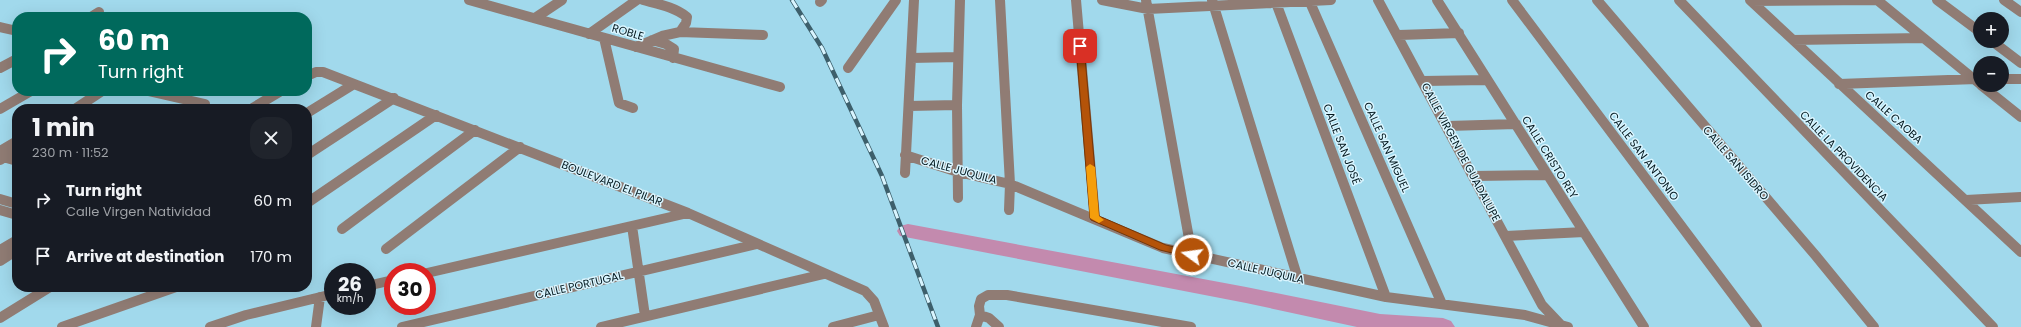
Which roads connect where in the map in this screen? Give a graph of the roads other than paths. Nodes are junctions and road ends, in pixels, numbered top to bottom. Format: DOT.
graph roads {
  1 [pos="469,0"];
  2 [pos="562,0"];
  3 [pos="637,0"];
  4 [pos="642,0"];
  5 [pos="896,0"];
  6 [pos="914,0"];
  7 [pos="960,0"];
  8 [pos="1000,0"];
  9 [pos="1076,0"];
  10 [pos="1102,0"];
  11 [pos="1330,0"];
  12 [pos="1378,0"];
  13 [pos="1437,0"];
  14 [pos="1512,0"];
  15 [pos="1597,0"];
  16 [pos="1679,0"];
  17 [pos="1751,0"];
  18 [pos="1877,0"];
  19 [pos="1938,0"];
  20 [pos="2004,0"];
  21 [pos="1310,1"];
  22 [pos="489,2"];
  23 [pos="1276,2"];
  24 [pos="1213,3"];
  25 [pos="1147,4"];
  26 [pos="2021,12"];
  27 [pos="535,18"];
  28 [pos="0,27"];
  29 [pos="1973,27"];
  30 [pos="12,30"];
  31 [pos="680,32"];
  32 [pos="1459,33"];
  33 [pos="589,34"];
  34 [pos="763,35"];
  35 [pos="1399,35"];
  36 [pos="604,38"];
  37 [pos="1923,38"];
  38 [pos="652,40"];
  39 [pos="1793,40"];
  40 [pos="636,47"];
  41 [pos="2001,48"];
  42 [pos="958,57"];
  43 [pos="674,58"];
  44 [pos="911,58"];
  45 [pos="12,62"];
  46 [pos="2021,63"];
  47 [pos="0,68"];
  48 [pos="848,68"];
  49 [pos="312,74"];
  50 [pos="1973,78"];
  51 [pos="2009,79"];
  52 [pos="2021,79"];
  53 [pos="1487,80"];
  54 [pos="1423,81"];
  55 [pos="1973,82"];
  56 [pos="354,84"];
  57 [pos="1839,84"];
  58 [pos="780,88"];
  59 [pos="1990,92"];
  60 [pos="22,96"];
  61 [pos="94,96"];
  62 [pos="177,96"];
  63 [pos="273,96"];
  64 [pos="394,98"];
  65 [pos="82,104"];
  66 [pos="205,104"];
  67 [pos="259,104"];
  68 [pos="957,105"];
  69 [pos="909,106"];
  70 [pos="633,108"];
  71 [pos="0,109"];
  72 [pos="312,110"];
  73 [pos="436,115"];
  74 [pos="2021,117"];
  75 [pos="1516,124"];
  76 [pos="1448,126"];
  77 [pos="475,130"];
  78 [pos="12,146"];
  79 [pos="520,147"];
  80 [pos="12,151"];
  81 [pos="312,152"];
  82 [pos="905,155"];
  83 [pos="1,156"];
  84 [pos="12,159"];
  85 [pos="958,172"];
  86 [pos="905,173"];
  87 [pos="1547,175"];
  88 [pos="1474,176"];
  89 [pos="1010,184"];
  90 [pos="2021,196"];
  91 [pos="958,198"];
  92 [pos="0,199"];
  93 [pos="312,200"];
  94 [pos="1966,200"];
  95 [pos="12,203"];
  96 [pos="0,210"];
  97 [pos="1009,210"];
  98 [pos="688,213"];
  99 [pos="12,214"];
  100 [pos="1095,218"];
  101 [pos="632,226"];
  102 [pos="342,229"];
  103 [pos="1584,232"];
  104 [pos="1506,236"];
  105 [pos="12,243"];
  106 [pos="757,244"];
  107 [pos="386,249"];
  108 [pos="0,250"];
  109 [pos="2021,252"];
  110 [pos="12,253"];
  111 [pos="1192,255"];
  112 [pos="0,261"];
  113 [pos="436,271"];
  114 [pos="639,271"];
  115 [pos="824,274"];
  116 [pos="1298,279"];
  117 [pos="42,292"];
  118 [pos="162,292"];
  119 [pos="324,296"];
  120 [pos="320,297"];
  121 [pos="1386,297"];
  122 [pos="1442,304"];
  123 [pos="1542,305"];
  124 [pos="1525,314"];
  125 [pos="879,315"];
  126 [pos="980,315"];
  127 [pos="645,316"];
  128 [pos="0,318"];
  129 [pos="1564,326"];
  130 [pos="62,327"];
  131 [pos="210,327"];
  132 [pos="316,327"];
  133 [pos="402,327"];
  134 [pos="601,327"];
  135 [pos="834,327"];
  136 [pos="884,327"];
  137 [pos="976,327"];
  138 [pos="999,327"];
  139 [pos="1191,327"];
  140 [pos="1644,327"];
  141 [pos="1757,327"];
  142 [pos="1874,327"];
  143 [pos="1993,327"];
  1 -- 22 [label="street, ROBLE"];
  2 -- 27 [label="street"];
  3 -- 33 [label="street"];
  4 -- 31 [label="street"];
  5 -- 48 [label="street"];
  6 -- 44 [label="street"];
  7 -- 42 [label="street"];
  8 -- 89 [label="street"];
  9 -- 100 [label="street"];
  10 -- 25 [label="street"];
  11 -- 21 [label="street"];
  12 -- 35 [label="street, CALLE VIRGEN DE GUADALUPE"];
  13 -- 32 [label="street, CALLE CRISTO REY"];
  14 -- 141 [label="street, CALLE SAN ANTONIO"];
  15 -- 142 [label="street, CALLE SAN ISIDRO"];
  16 -- 143 [label="street, CALLE LA PROVIDENCIA"];
  17 -- 18 [label="street"];
  17 -- 39 [label="street, CALLE CAOBA"];
  18 -- 37 [label="street"];
  19 -- 29 [label="street"];
  20 -- 26 [label="street"];
  21 -- 23 [label="street"];
  21 -- 122 [label="street, CALLE SAN MIGUEL"];
  22 -- 27 [label="street, ROBLE"];
  23 -- 24 [label="street"];
  23 -- 121 [label="street, CALLE SAN JOSÉ"];
  24 -- 25 [label="street"];
  24 -- 116 [label="street"];
  25 -- 111 [label="street"];
  27 -- 33 [label="street, ROBLE"];
  28 -- 30 [label="street"];
  31 -- 34 [label="street"];
  31 -- 38 [label="street"];
  32 -- 35 [label="street"];
  32 -- 53 [label="street, CALLE CRISTO REY"];
  33 -- 36 [label="street, ROBLE"];
  35 -- 54 [label="street, CALLE VIRGEN DE GUADALUPE"];
  36 -- 40 [label="street, ROBLE"];
  36 -- 70 [label="street"];
  37 -- 39 [label="street"];
  37 -- 50 [label="street"];
  38 -- 40 [label="street"];
  38 -- 43 [label="street"];
  39 -- 57 [label="street, CALLE CAOBA"];
  40 -- 43 [label="street, ROBLE"];
  41 -- 46 [label="street"];
  42 -- 44 [label="street"];
  42 -- 68 [label="street"];
  43 -- 58 [label="street, ROBLE"];
  44 -- 69 [label="street"];
  45 -- 47 [label="street"];
  49 -- 56 [label="street, BOULEVARD EL PILAR"];
  51 -- 52 [label="street"];
  53 -- 54 [label="street"];
  53 -- 75 [label="street, CALLE CRISTO REY"];
  54 -- 76 [label="street, CALLE VIRGEN DE GUADALUPE"];
  55 -- 57 [label="street"];
  56 -- 64 [label="street, BOULEVARD EL PILAR"];
  56 -- 72 [label="street"];
  57 -- 94 [label="street, CALLE CAOBA"];
  59 -- 74 [label="street"];
  60 -- 71 [label="street"];
  61 -- 65 [label="street"];
  62 -- 66 [label="street"];
  63 -- 67 [label="street"];
  64 -- 73 [label="street, BOULEVARD EL PILAR"];
  64 -- 81 [label="street"];
  68 -- 69 [label="street"];
  68 -- 85 [label="street"];
  69 -- 82 [label="street"];
  73 -- 77 [label="street, BOULEVARD EL PILAR"];
  73 -- 93 [label="street"];
  75 -- 76 [label="street"];
  75 -- 87 [label="street, CALLE CRISTO REY"];
  76 -- 88 [label="street, CALLE VIRGEN DE GUADALUPE"];
  77 -- 79 [label="street, BOULEVARD EL PILAR"];
  77 -- 102 [label="street"];
  78 -- 83 [label="street"];
  79 -- 98 [label="street, BOULEVARD EL PILAR"];
  79 -- 107 [label="street"];
  80 -- 83 [label="street"];
  82 -- 85 [label="street, CALLE JUQUILA"];
  82 -- 86 [label="street"];
  83 -- 84 [label="street"];
  85 -- 89 [label="street, CALLE JUQUILA"];
  85 -- 91 [label="street"];
  87 -- 88 [label="street"];
  87 -- 103 [label="street, CALLE CRISTO REY"];
  88 -- 104 [label="street, CALLE VIRGEN DE GUADALUPE"];
  89 -- 97 [label="street"];
  89 -- 100 [label="street, CALLE JUQUILA"];
  90 -- 94 [label="street"];
  92 -- 95 [label="street"];
  94 -- 109 [label="street, CALLE CAOBA"];
  96 -- 99 [label="street"];
  98 -- 101 [label="street"];
  98 -- 106 [label="street, BOULEVARD EL PILAR"];
  100 -- 111 [label="street, CALLE JUQUILA"];
  101 -- 113 [label="street"];
  101 -- 114 [label="street"];
  103 -- 104 [label="street"];
  103 -- 140 [label="street, CALLE CRISTO REY"];
  104 -- 123 [label="street, CALLE VIRGEN DE GUADALUPE"];
  105 -- 108 [label="street"];
  106 -- 114 [label="street, CALLE PORTUGAL"];
  106 -- 115 [label="street, BOULEVARD EL PILAR"];
  110 -- 112 [label="street"];
  111 -- 116 [label="street, CALLE JUQUILA"];
  114 -- 127 [label="street"];
  114 -- 133 [label="street, CALLE PORTUGAL"];
  115 -- 125 [label="street, BOULEVARD EL PILAR"];
  115 -- 127 [label="street"];
  116 -- 121 [label="street, CALLE JUQUILA"];
  117 -- 128 [label="street"];
  118 -- 130 [label="street"];
  119 -- 120 [label="street"];
  120 -- 131 [label="street"];
  120 -- 132 [label="street"];
  121 -- 122 [label="street, CALLE JUQUILA"];
  122 -- 124 [label="street, CALLE JUQUILA"];
  123 -- 124 [label="street"];
  123 -- 129 [label="street, CALLE VIRGEN DE GUADALUPE"];
  124 -- 129 [label="street, CALLE JUQUILA"];
  125 -- 135 [label="street"];
  125 -- 136 [label="street, BOULEVARD EL PILAR"];
  126 -- 137 [label="street"];
  126 -- 138 [label="street"];
  126 -- 139 [label="street"];
  127 -- 134 [label="street"];
}
